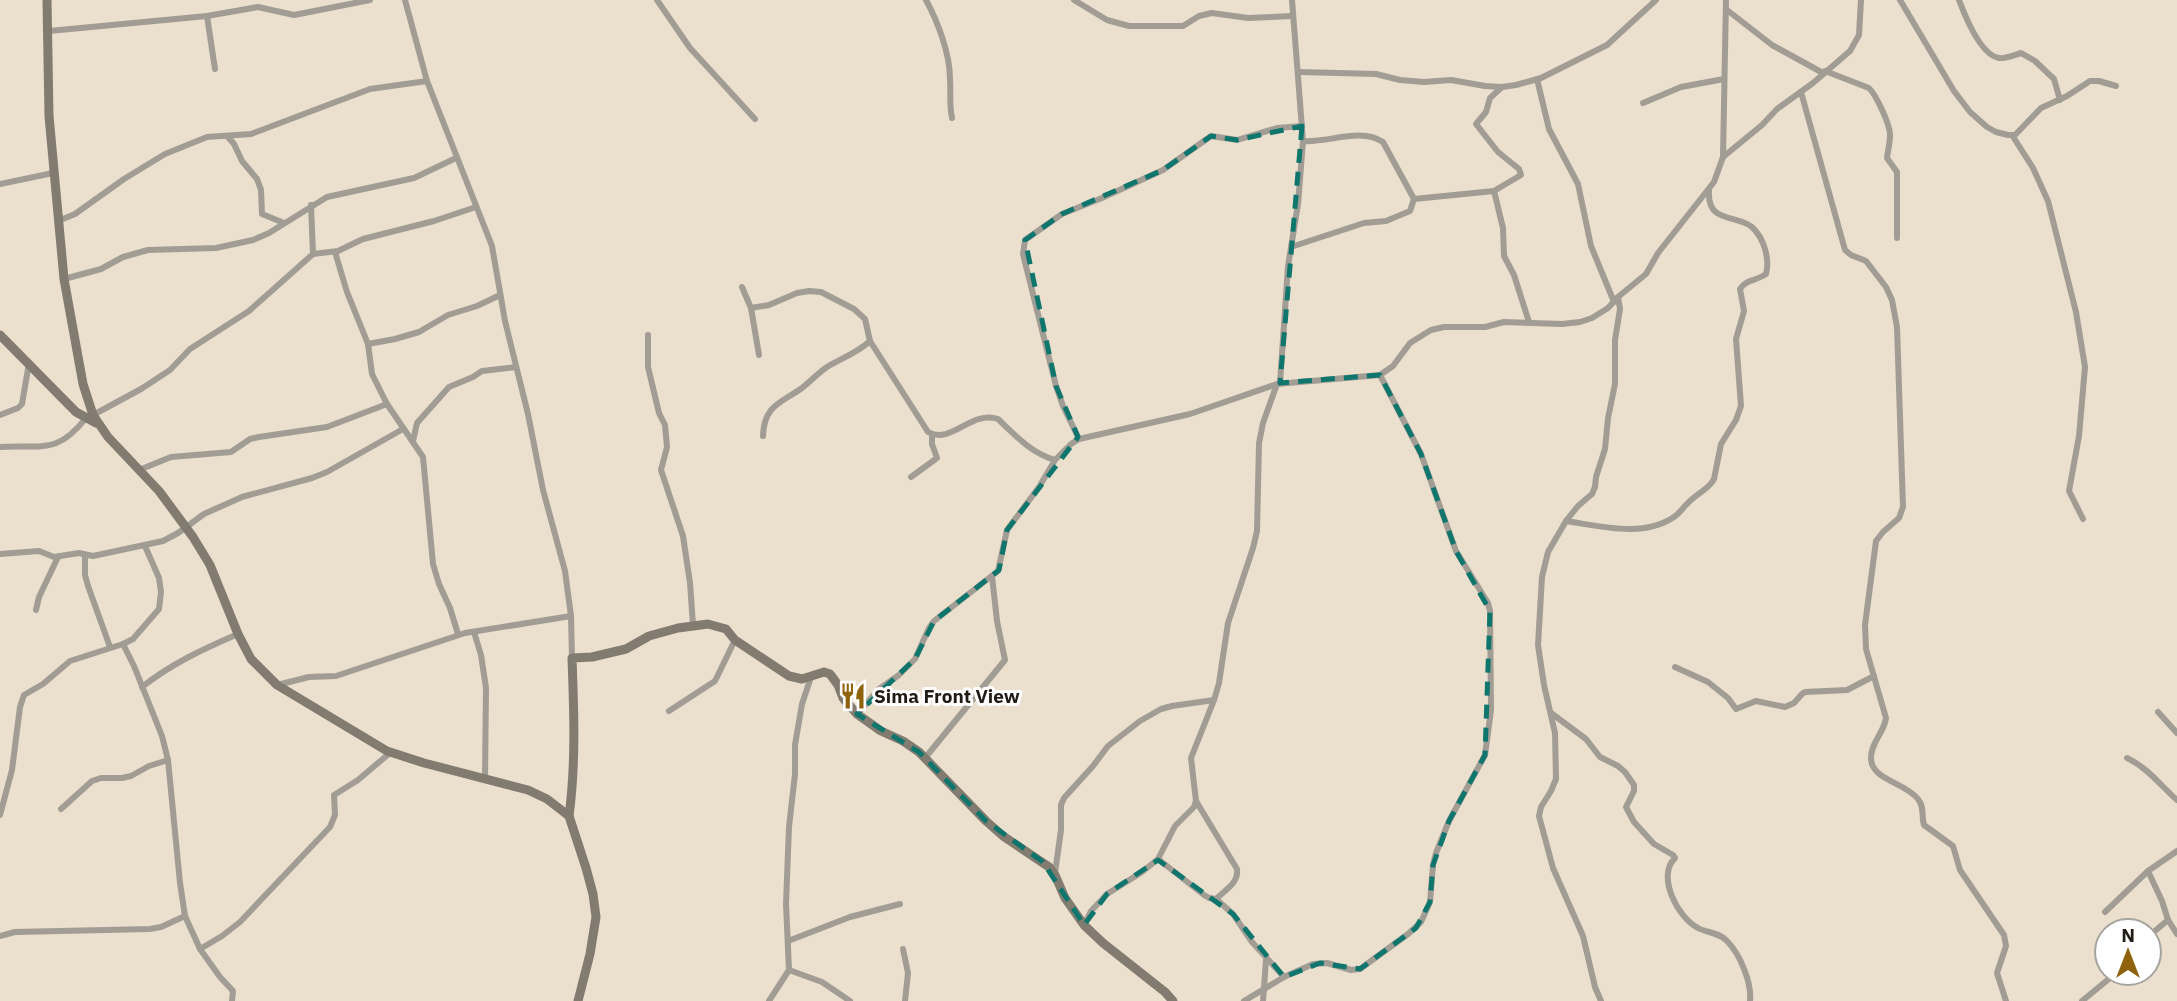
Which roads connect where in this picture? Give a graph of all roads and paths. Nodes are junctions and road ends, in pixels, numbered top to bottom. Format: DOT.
graph roads {
  1 [pos="47,0"];
  2 [pos="370,0"];
  3 [pos="405,0"];
  4 [pos="657,0"];
  5 [pos="926,0"];
  6 [pos="1074,0"];
  7 [pos="1292,0"];
  8 [pos="1656,0"];
  9 [pos="1726,0"];
  10 [pos="1861,0"];
  11 [pos="1900,0"];
  12 [pos="1959,0"];
  13 [pos="1727,10"];
  14 [pos="207,16"];
  15 [pos="1292,16"];
  16 [pos="49,31"];
  17 [pos="215,69"];
  18 [pos="1299,72"];
  19 [pos="1824,72"];
  20 [pos="1537,79"];
  21 [pos="1724,79"];
  22 [pos="426,81"];
  23 [pos="2116,86"];
  24 [pos="1503,87"];
  25 [pos="1801,92"];
  26 [pos="2060,100"];
  27 [pos="1643,103"];
  28 [pos="953,118"];
  29 [pos="755,119"];
  30 [pos="1302,126"];
  31 [pos="2012,135"];
  32 [pos="227,136"];
  33 [pos="1303,141"];
  34 [pos="1723,157"];
  35 [pos="456,158"];
  36 [pos="53,173"];
  37 [pos="0,184"];
  38 [pos="1709,189"];
  39 [pos="1494,191"];
  40 [pos="1414,200"];
  41 [pos="311,205"];
  42 [pos="476,207"];
  43 [pos="58,220"];
  44 [pos="284,223"];
  45 [pos="1898,238"];
  46 [pos="1291,247"];
  47 [pos="335,252"];
  48 [pos="313,254"];
  49 [pos="64,279"];
  50 [pos="742,287"];
  51 [pos="500,295"];
  52 [pos="1616,300"];
  53 [pos="751,308"];
  54 [pos="1529,322"];
  55 [pos="0,335"];
  56 [pos="648,335"];
  57 [pos="870,341"];
  58 [pos="368,344"];
  59 [pos="759,355"];
  60 [pos="29,363"];
  61 [pos="516,367"];
  62 [pos="1380,375"];
  63 [pos="1278,384"];
  64 [pos="387,404"];
  65 [pos="0,415"];
  66 [pos="89,417"];
  67 [pos="403,429"];
  68 [pos="932,434"];
  69 [pos="763,436"];
  70 [pos="1079,439"];
  71 [pos="413,441"];
  72 [pos="0,447"];
  73 [pos="1055,460"];
  74 [pos="139,470"];
  75 [pos="911,477"];
  76 [pos="2083,519"];
  77 [pos="1566,521"];
  78 [pos="187,527"];
  79 [pos="145,546"];
  80 [pos="0,554"];
  81 [pos="85,556"];
  82 [pos="58,557"];
  83 [pos="992,576"];
  84 [pos="36,610"];
  85 [pos="571,616"];
  86 [pos="693,625"];
  87 [pos="474,632"];
  88 [pos="238,634"];
  89 [pos="458,635"];
  90 [pos="736,640"];
  91 [pos="123,644"];
  92 [pos="110,647"];
  93 [pos="572,658"];
  94 [pos="1675,667"];
  95 [pos="1874,676"];
  96 [pos="811,677"];
  97 [pos="277,685"];
  98 [pos="142,687"];
  99 [pos="1214,700"];
  100 [pos="669,711"];
  101 [pos="2158,712"];
  102 [pos="1551,713"];
  103 [pos="857,714"];
  104 [pos="2177,733"];
  105 [pos="391,752"];
  106 [pos="925,758"];
  107 [pos="2127,758"];
  108 [pos="168,760"];
  109 [pos="485,779"];
  110 [pos="2177,800"];
  111 [pos="1196,801"];
  112 [pos="61,809"];
  113 [pos="0,815"];
  114 [pos="569,817"];
  115 [pos="2177,851"];
  116 [pos="1157,859"];
  117 [pos="2148,871"];
  118 [pos="1055,874"];
  119 [pos="1216,899"];
  120 [pos="900,904"];
  121 [pos="2105,912"];
  122 [pos="185,916"];
  123 [pos="2168,920"];
  124 [pos="2163,924"];
  125 [pos="1084,925"];
  126 [pos="2175,930"];
  127 [pos="0,936"];
  128 [pos="788,942"];
  129 [pos="200,949"];
  130 [pos="903,949"];
  131 [pos="1266,960"];
  132 [pos="789,970"];
  133 [pos="1284,977"];
  134 [pos="2099,987"];
  135 [pos="1262,991"];
  136 [pos="232,1001"];
  137 [pos="578,1001"];
  138 [pos="769,1001"];
  139 [pos="850,1001"];
  140 [pos="905,1001"];
  141 [pos="1173,1001"];
  142 [pos="1244,1001"];
  143 [pos="1263,1001"];
  144 [pos="1601,1001"];
  145 [pos="1750,1001"];
  146 [pos="2006,1001"];
  147 [pos="2082,1001"];
  1 -- 16 [label="street"];
  2 -- 14 [label="street"];
  3 -- 22 [label="street"];
  4 -- 29 [label="street"];
  5 -- 28 [label="street"];
  6 -- 15 [label="street"];
  7 -- 15 [label="street"];
  8 -- 20 [label="street"];
  9 -- 13 [label="street"];
  10 -- 19 [label="street"];
  11 -- 31 [label="street"];
  12 -- 26 [label="street"];
  13 -- 19 [label="street"];
  13 -- 21 [label="street"];
  14 -- 16 [label="street"];
  14 -- 17 [label="street"];
  15 -- 18 [label="street"];
  16 -- 36 [label="street"];
  18 -- 24 [label="street"];
  18 -- 30 [label="street"];
  19 -- 25 [label="street"];
  19 -- 45 [label="street"];
  20 -- 24 [label="street"];
  20 -- 52 [label="street"];
  21 -- 27 [label="street"];
  21 -- 34 [label="street"];
  22 -- 32 [label="street"];
  22 -- 35 [label="street"];
  23 -- 26 [label="street"];
  24 -- 39 [label="street"];
  25 -- 34 [label="street"];
  25 -- 95 [label="street"];
  26 -- 31 [label="street"];
  30 -- 33 [label="street"];
  30 -- 70 [label="street"];
  31 -- 76 [label="street"];
  32 -- 43 [label="street"];
  32 -- 44 [label="street"];
  33 -- 40 [label="street"];
  33 -- 46 [label="street"];
  34 -- 38 [label="street"];
  35 -- 41 [label="street"];
  35 -- 42 [label="street"];
  36 -- 37 [label="street"];
  36 -- 43 [label="street"];
  38 -- 52 [label="street"];
  38 -- 77 [label="street"];
  39 -- 40 [label="street"];
  39 -- 54 [label="street"];
  40 -- 46 [label="street"];
  41 -- 44 [label="street"];
  41 -- 48 [label="street"];
  42 -- 47 [label="street"];
  42 -- 51 [label="street"];
  43 -- 49 [label="street"];
  44 -- 49 [label="street"];
  46 -- 63 [label="street"];
  47 -- 48 [label="street"];
  47 -- 58 [label="street"];
  48 -- 66 [label="street"];
  49 -- 66 [label="street"];
  50 -- 53 [label="street"];
  51 -- 58 [label="street"];
  51 -- 61 [label="street"];
  52 -- 54 [label="street"];
  52 -- 77 [label="street"];
  53 -- 57 [label="street"];
  53 -- 59 [label="street"];
  54 -- 62 [label="street"];
  55 -- 60 [label="street"];
  56 -- 86 [label="street"];
  57 -- 68 [label="street"];
  57 -- 69 [label="street"];
  58 -- 64 [label="street"];
  60 -- 65 [label="street"];
  60 -- 66 [label="street"];
  61 -- 71 [label="street"];
  61 -- 85 [label="street"];
  62 -- 63 [label="street"];
  62 -- 133 [label="street"];
  63 -- 70 [label="street"];
  63 -- 99 [label="street"];
  64 -- 67 [label="street"];
  64 -- 74 [label="street"];
  66 -- 72 [label="street"];
  66 -- 74 [label="street"];
  67 -- 71 [label="street"];
  67 -- 78 [label="street"];
  68 -- 73 [label="street"];
  68 -- 75 [label="street"];
  70 -- 73 [label="street"];
  71 -- 89 [label="street"];
  73 -- 83 [label="street"];
  74 -- 78 [label="street"];
  77 -- 102 [label="street"];
  78 -- 79 [label="street"];
  78 -- 88 [label="street"];
  79 -- 81 [label="street"];
  79 -- 91 [label="street"];
  80 -- 82 [label="street"];
  81 -- 82 [label="street"];
  81 -- 92 [label="street"];
  82 -- 84 [label="street"];
  83 -- 103 [label="street"];
  83 -- 106 [label="street"];
  85 -- 87 [label="street"];
  85 -- 93 [label="street"];
  86 -- 90 [label="street"];
  86 -- 93 [label="street"];
  87 -- 89 [label="street"];
  87 -- 109 [label="street"];
  88 -- 97 [label="street"];
  88 -- 98 [label="street"];
  89 -- 97 [label="street"];
  90 -- 96 [label="street"];
  90 -- 100 [label="street"];
  91 -- 92 [label="street"];
  91 -- 98 [label="street"];
  92 -- 113 [label="street"];
  93 -- 114 [label="street"];
  94 -- 95 [label="street"];
  95 -- 146 [label="street"];
  96 -- 103 [label="street"];
  96 -- 128 [label="street"];
  97 -- 105 [label="street"];
  98 -- 108 [label="street"];
  99 -- 111 [label="street"];
  99 -- 118 [label="street"];
  101 -- 104 [label="street"];
  102 -- 144 [label="street"];
  102 -- 145 [label="street"];
  103 -- 106 [label="street"];
  105 -- 109 [label="street"];
  105 -- 129 [label="street"];
  106 -- 118 [label="street"];
  107 -- 110 [label="street"];
  108 -- 112 [label="street"];
  108 -- 122 [label="street"];
  109 -- 114 [label="street"];
  111 -- 116 [label="street"];
  111 -- 119 [label="street"];
  114 -- 137 [label="street"];
  115 -- 117 [label="street"];
  116 -- 119 [label="street"];
  116 -- 125 [label="street"];
  117 -- 121 [label="street"];
  117 -- 123 [label="street"];
  118 -- 125 [label="street"];
  119 -- 131 [label="street"];
  120 -- 128 [label="street"];
  122 -- 127 [label="street"];
  122 -- 129 [label="street"];
  123 -- 124 [label="street"];
  123 -- 126 [label="street"];
  125 -- 141 [label="street"];
  128 -- 132 [label="street"];
  129 -- 136 [label="street"];
  130 -- 140 [label="street"];
  131 -- 133 [label="street"];
  131 -- 135 [label="street"];
  132 -- 138 [label="street"];
  132 -- 139 [label="street"];
  133 -- 135 [label="street"];
  134 -- 147 [label="street"];
  135 -- 142 [label="street"];
  135 -- 143 [label="street"];
}
